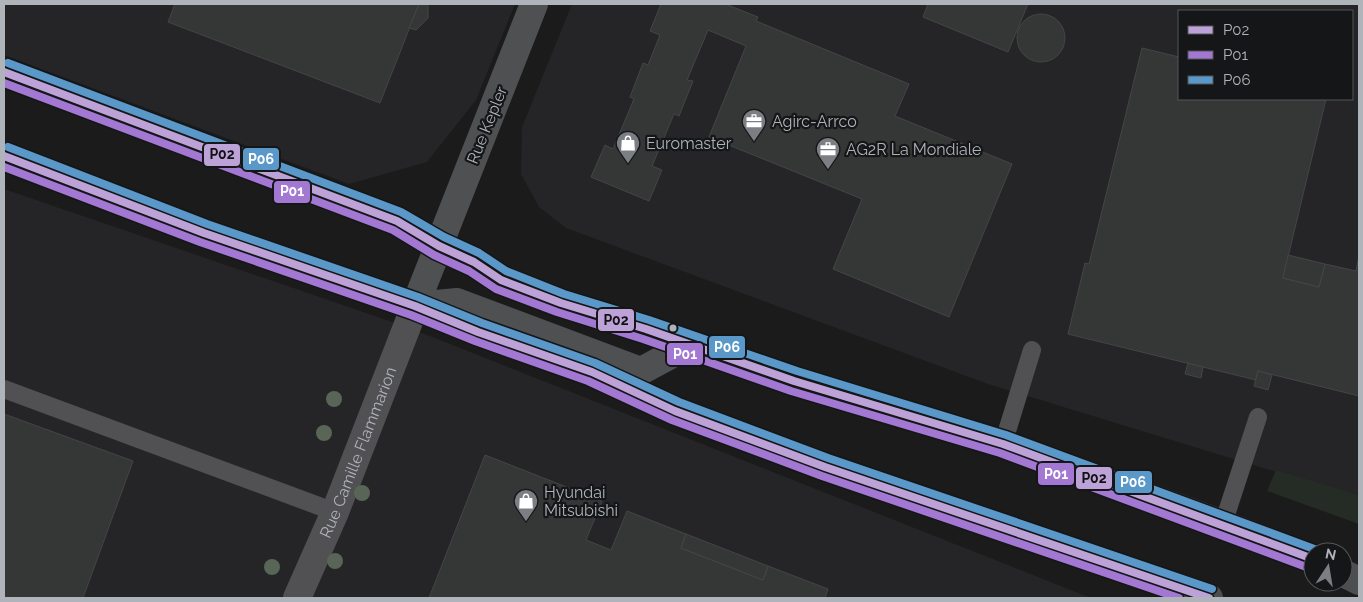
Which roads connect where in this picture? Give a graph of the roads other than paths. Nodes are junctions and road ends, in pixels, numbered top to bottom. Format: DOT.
graph roads {
  1 [pos="534,4"];
  2 [pos="4,72"];
  3 [pos="6,157"];
  4 [pos="439,246"];
  5 [pos="415,306"];
  6 [pos="689,345"];
  7 [pos="1032,350"];
  8 [pos="4,389"];
  9 [pos="1258,417"];
  10 [pos="1003,444"];
  11 [pos="334,512"];
  12 [pos="1223,524"];
  13 [pos="1303,554"];
  14 [pos="297,598"];
  15 [pos="1208,598"];
  1 -- 4 [label="main road, Rue Kepler"];
  2 -- 4 [label="main road"];
  3 -- 5 [label="main road"];
  4 -- 5 [label="main road, Rue Kepler"];
  4 -- 6 [label="main road"];
  5 -- 6 [label="main road"];
  5 -- 11 [label="street, Rue Camille Flammarion"];
  5 -- 15 [label="main road"];
  6 -- 10 [label="main road"];
  7 -- 10 [label="lane"];
  8 -- 11 [label="lane"];
  9 -- 12 [label="lane"];
  10 -- 12 [label="main road"];
  11 -- 14 [label="street, Rue Camille Flammarion"];
  12 -- 13 [label="main road"];
}
